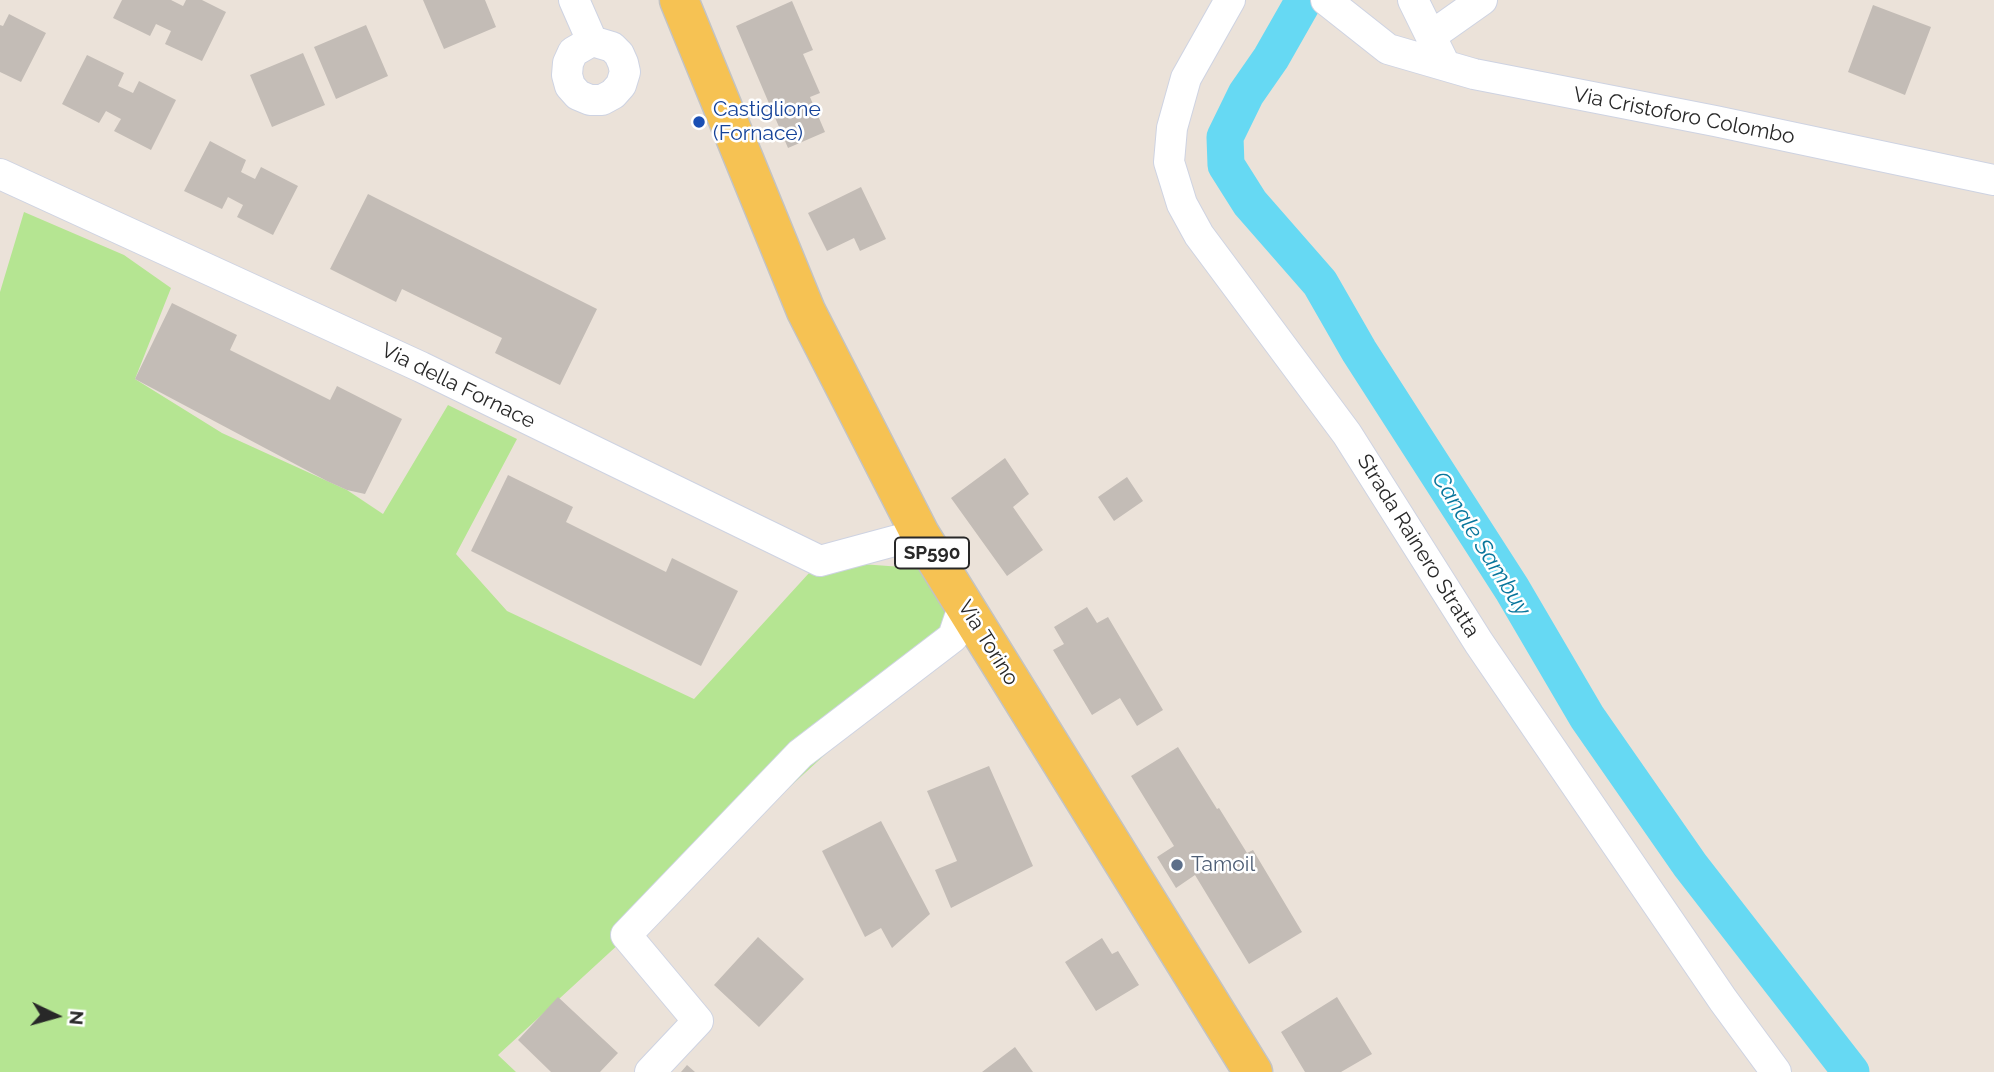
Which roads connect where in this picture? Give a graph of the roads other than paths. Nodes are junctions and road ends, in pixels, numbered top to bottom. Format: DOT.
graph roads {
  1 [pos="574,0"];
  2 [pos="679,0"];
  3 [pos="1230,0"];
  4 [pos="1326,0"];
  5 [pos="1413,0"];
  6 [pos="1482,0"];
  7 [pos="1431,36"];
  8 [pos="592,41"];
  9 [pos="1445,65"];
  10 [pos="0,174"];
  11 [pos="1994,180"];
  12 [pos="920,534"];
  13 [pos="964,604"];
  14 [pos="650,1072"];
  15 [pos="1252,1072"];
  16 [pos="1776,1072"];
  1 -- 8 [label="street"];
  2 -- 12 [label="main road, Via Torino / SP590"];
  3 -- 16 [label="street, Strada Rainero Stratta"];
  4 -- 9 [label="street"];
  5 -- 7 [label="street"];
  6 -- 7 [label="street"];
  7 -- 9 [label="street"];
  9 -- 11 [label="street, Via Cristoforo Colombo"];
  10 -- 12 [label="street, Via della Fornace"];
  12 -- 13 [label="main road, Via Torino / SP590"];
  13 -- 14 [label="street"];
  13 -- 15 [label="main road, Via Torino / SP590"];
}
